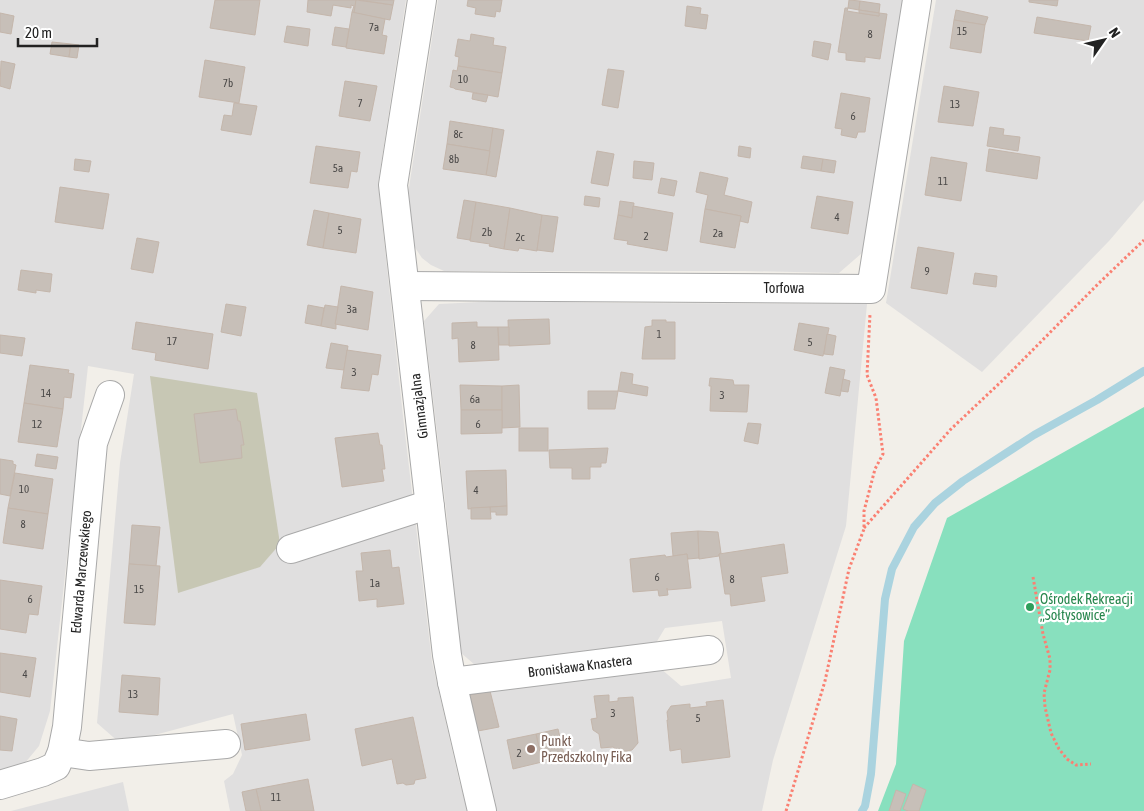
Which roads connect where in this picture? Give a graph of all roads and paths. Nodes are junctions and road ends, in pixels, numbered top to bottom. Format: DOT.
graph roads {
  1 [pos="422,0"];
  2 [pos="916,0"];
  3 [pos="1144,240"];
  4 [pos="405,286"];
  5 [pos="870,289"];
  6 [pos="110,395"];
  7 [pos="430,507"];
  8 [pos="864,529"];
  9 [pos="291,549"];
  10 [pos="1034,577"];
  11 [pos="709,650"];
  12 [pos="452,682"];
  13 [pos="226,744"];
  14 [pos="62,752"];
  15 [pos="1091,764"];
  16 [pos="0,785"];
  17 [pos="482,811"];
  18 [pos="786,811"];
  1 -- 4 [label="street, Gimnazjalna"];
  2 -- 5 [label="street"];
  3 -- 8 [label="path"];
  4 -- 5 [label="street, Torfowa"];
  4 -- 7 [label="street, Gimnazjalna"];
  5 -- 8 [label="path"];
  6 -- 14 [label="street, Edwarda Marczewskiego"];
  7 -- 9 [label="street"];
  7 -- 12 [label="street, Gimnazjalna"];
  8 -- 18 [label="path"];
  10 -- 15 [label="path"];
  11 -- 12 [label="street, Bronisława Knastera"];
  12 -- 17 [label="street, Gimnazjalna"];
  13 -- 14 [label="street"];
  14 -- 16 [label="street, Edwarda Marczewskiego"];
}
